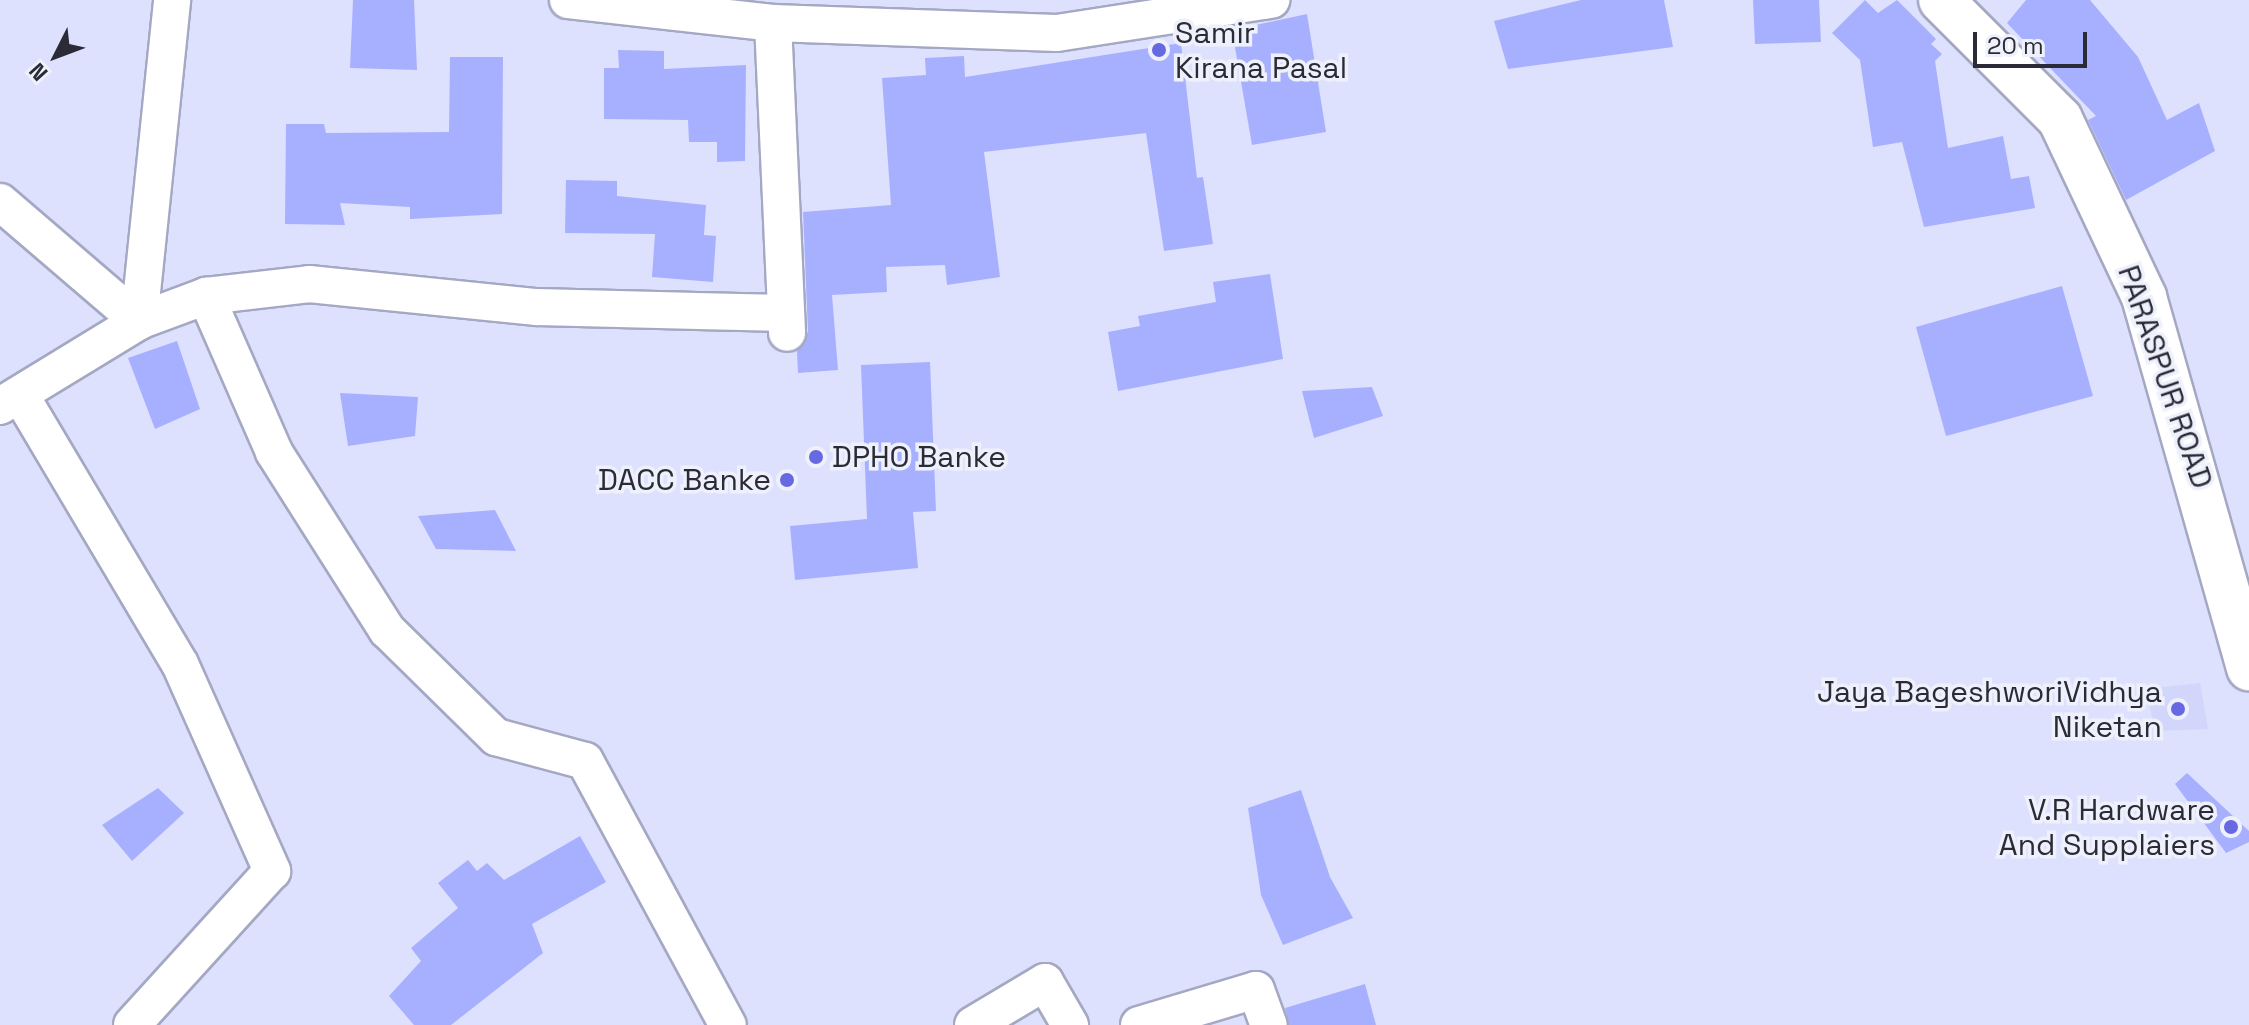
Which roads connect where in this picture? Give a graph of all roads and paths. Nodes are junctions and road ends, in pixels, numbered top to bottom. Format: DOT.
graph roads {
  1 [pos="172,0"];
  2 [pos="568,0"];
  3 [pos="1271,0"];
  4 [pos="1941,0"];
  5 [pos="773,23"];
  6 [pos="0,202"];
  7 [pos="206,296"];
  8 [pos="139,321"];
  9 [pos="11,402"];
  10 [pos="2249,668"];
  11 [pos="132,1025"];
  12 [pos="728,1025"];
  13 [pos="973,1025"];
  14 [pos="1070,1025"];
  15 [pos="1139,1025"];
  16 [pos="1269,1025"];
  1 -- 8 [label="street"];
  2 -- 5 [label="street"];
  3 -- 5 [label="street"];
  4 -- 10 [label="street, PARASPUR ROAD"];
  5 -- 7 [label="street"];
  6 -- 8 [label="street"];
  7 -- 8 [label="street"];
  7 -- 12 [label="street"];
  8 -- 9 [label="street"];
  9 -- 11 [label="street"];
  13 -- 14 [label="street"];
  15 -- 16 [label="street"];
}
